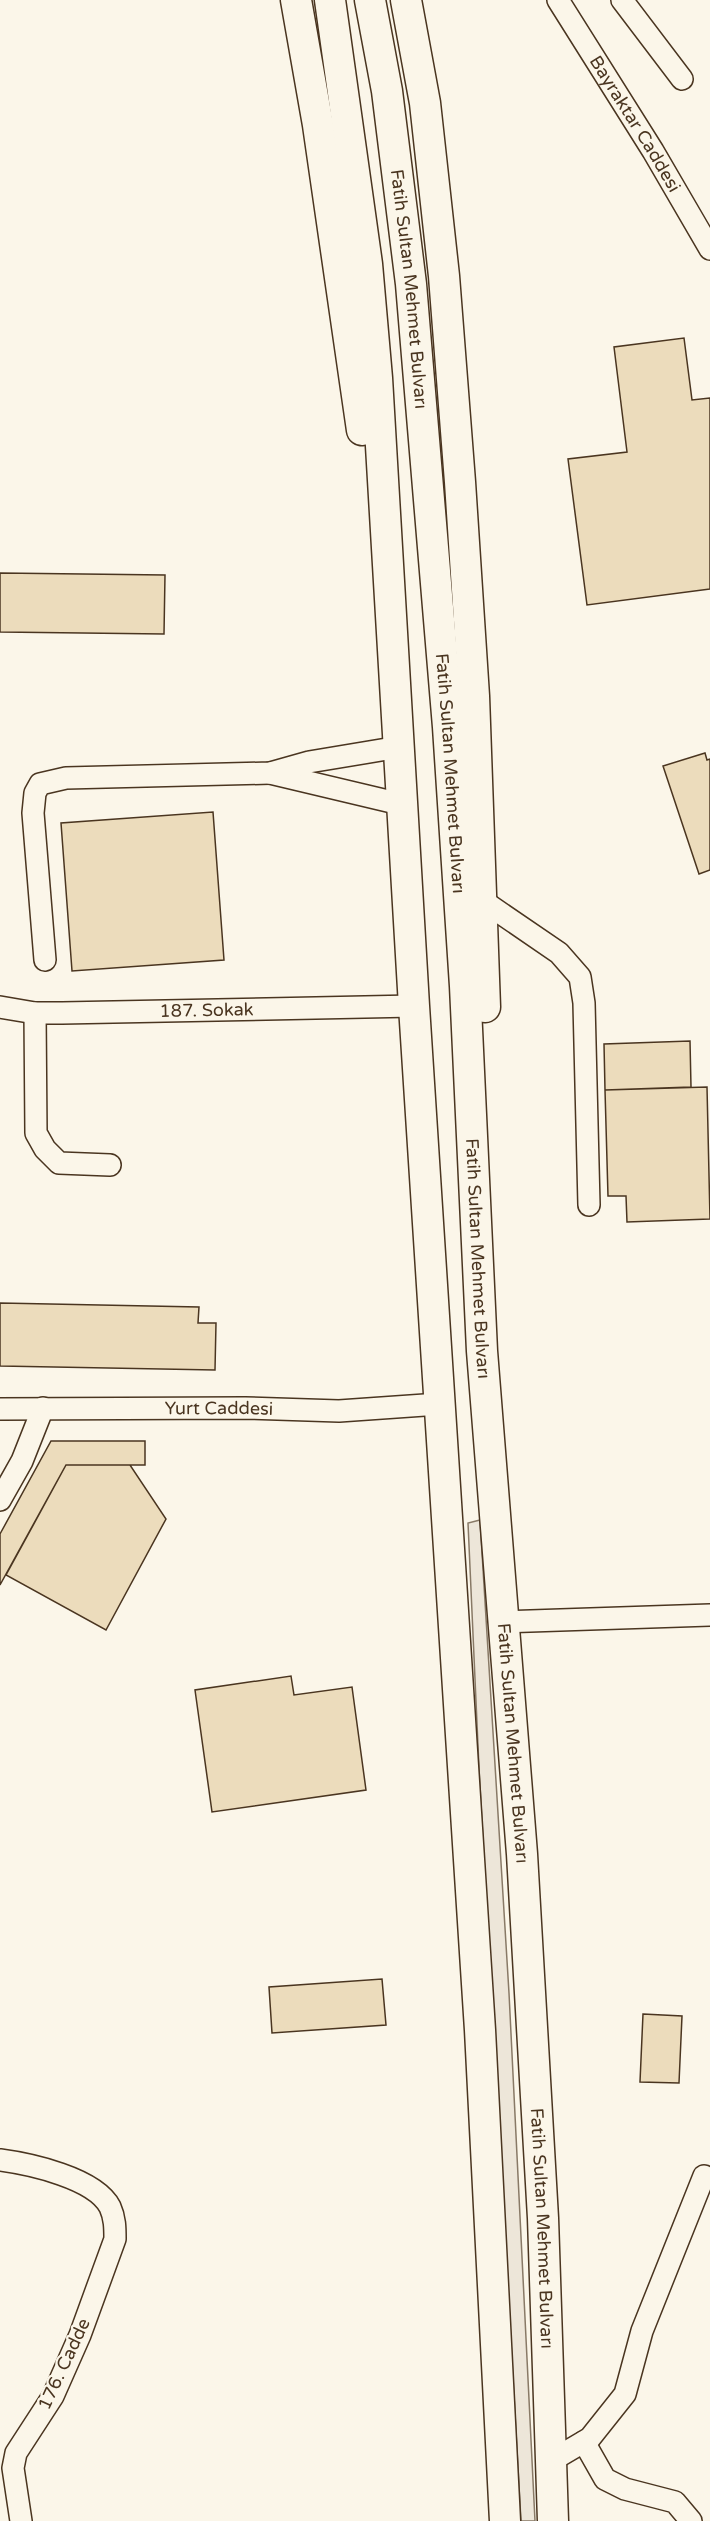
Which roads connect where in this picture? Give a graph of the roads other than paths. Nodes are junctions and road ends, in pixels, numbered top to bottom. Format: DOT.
graph roads {
  1 [pos="296,0"];
  2 [pos="406,0"];
  3 [pos="558,0"];
  4 [pos="622,0"];
  5 [pos="370,3"];
  6 [pos="331,5"];
  7 [pos="682,79"];
  8 [pos="710,249"];
  9 [pos="395,658"];
  10 [pos="399,747"];
  11 [pos="270,773"];
  12 [pos="403,807"];
  13 [pos="483,901"];
  14 [pos="45,960"];
  15 [pos="0,1006"];
  16 [pos="414,1006"];
  17 [pos="35,1013"];
  18 [pos="470,1102"];
  19 [pos="110,1165"];
  20 [pos="589,1205"];
  21 [pos="439,1404"];
  22 [pos="43,1408"];
  23 [pos="0,1409"];
  24 [pos="0,1500"];
  25 [pos="710,1615"];
  26 [pos="503,1622"];
  27 [pos="0,2160"];
  28 [pos="704,2176"];
  29 [pos="584,2442"];
  30 [pos="551,2461"];
  31 [pos="21,2521"];
  32 [pos="505,2521"];
  33 [pos="553,2521"];
  34 [pos="691,2521"];
  1 -- 9 [label="highway"];
  2 -- 13 [label="highway"];
  3 -- 8 [label="street, Bayraktar Caddesi"];
  4 -- 7 [label="street"];
  5 -- 18 [label="highway, Fatih Sultan Mehmet Bulvarı"];
  6 -- 9 [label="highway"];
  9 -- 10 [label="highway"];
  10 -- 11 [label="street"];
  10 -- 12 [label="highway"];
  11 -- 12 [label="street"];
  11 -- 14 [label="street"];
  12 -- 16 [label="highway"];
  13 -- 18 [label="highway"];
  13 -- 20 [label="street"];
  15 -- 17 [label="street, 187. Sokak"];
  16 -- 17 [label="street, 187. Sokak"];
  16 -- 21 [label="highway"];
  17 -- 19 [label="street"];
  18 -- 26 [label="highway, Fatih Sultan Mehmet Bulvarı"];
  21 -- 22 [label="street, Yurt Caddesi"];
  21 -- 32 [label="highway"];
  22 -- 23 [label="street, Yurt Caddesi"];
  22 -- 24 [label="street"];
  25 -- 26 [label="street"];
  26 -- 30 [label="highway, Fatih Sultan Mehmet Bulvarı"];
  27 -- 31 [label="street, 176. Cadde"];
  28 -- 29 [label="street"];
  29 -- 30 [label="street"];
  29 -- 34 [label="street"];
  30 -- 33 [label="highway, Fatih Sultan Mehmet Bulvarı"];
}
